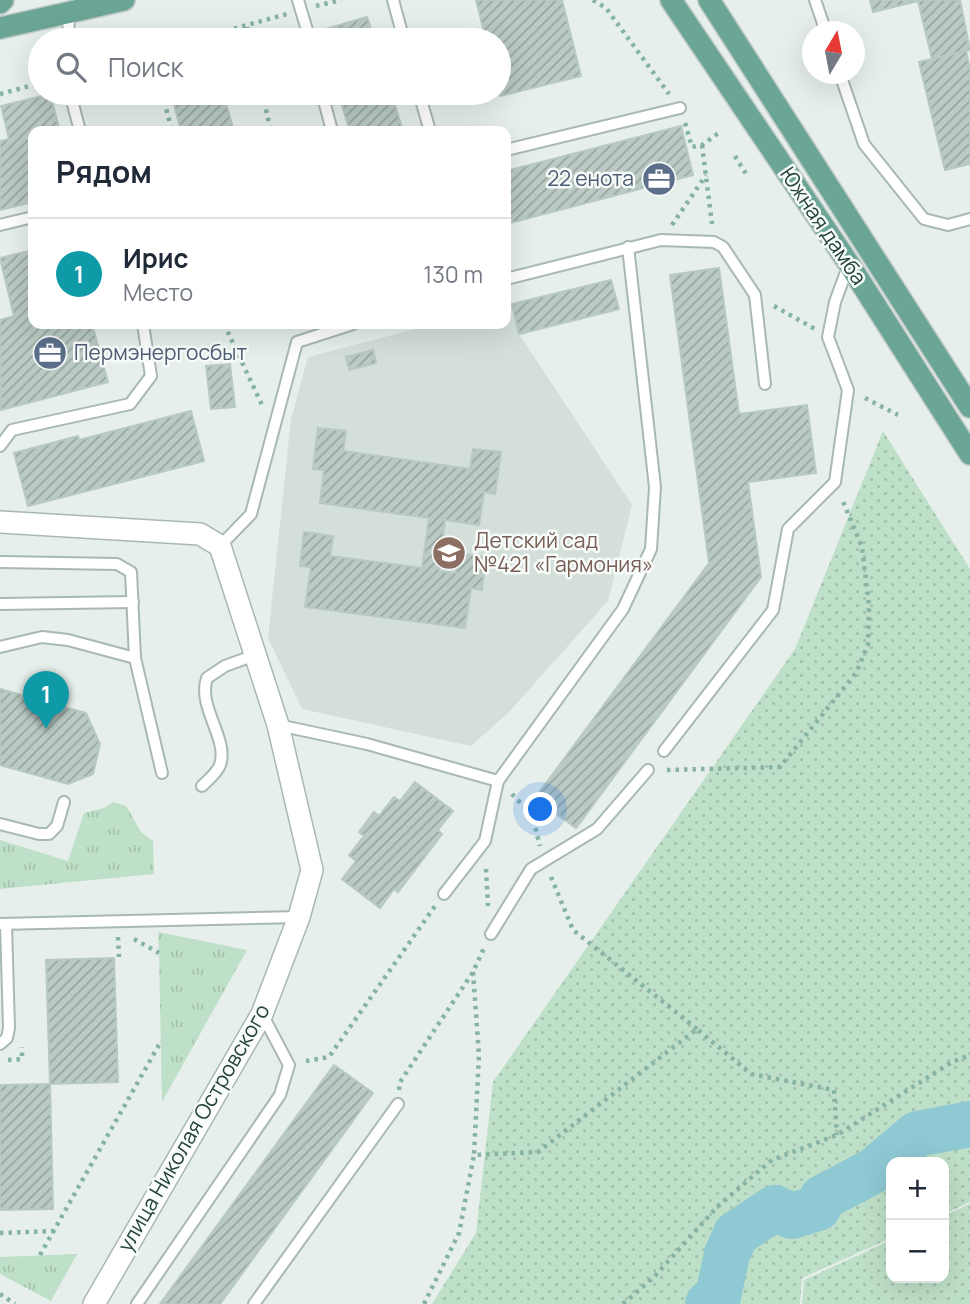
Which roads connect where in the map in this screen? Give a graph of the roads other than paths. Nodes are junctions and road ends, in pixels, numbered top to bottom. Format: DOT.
graph roads {
  1 [pos="124,0"];
  2 [pos="393,0"];
  3 [pos="671,0"];
  4 [pos="709,0"];
  5 [pos="815,0"];
  6 [pos="300,5"];
  7 [pos="69,13"];
  8 [pos="822,21"];
  9 [pos="0,28"];
  10 [pos="68,28"];
  11 [pos="307,28"];
  12 [pos="401,28"];
  13 [pos="843,84"];
  14 [pos="73,105"];
  15 [pos="325,105"];
  16 [pos="422,105"];
  17 [pos="680,108"];
  18 [pos="79,126"];
  19 [pos="331,126"];
  20 [pos="429,126"];
  21 [pos="511,149"];
  22 [pos="28,217"];
  23 [pos="970,219"];
  24 [pos="0,225"];
  25 [pos="628,247"];
  26 [pos="849,264"];
  27 [pos="511,278"];
  28 [pos="144,329"];
  29 [pos="337,329"];
  30 [pos="765,384"];
  31 [pos="970,407"];
  32 [pos="12,430"];
  33 [pos="0,432"];
  34 [pos="0,446"];
  35 [pos="970,454"];
  36 [pos="0,522"];
  37 [pos="220,546"];
  38 [pos="0,562"];
  39 [pos="132,602"];
  40 [pos="0,604"];
  41 [pos="0,647"];
  42 [pos="255,655"];
  43 [pos="135,658"];
  44 [pos="278,725"];
  45 [pos="664,751"];
  46 [pos="648,770"];
  47 [pos="162,774"];
  48 [pos="498,781"];
  49 [pos="202,786"];
  50 [pos="64,802"];
  51 [pos="0,824"];
  52 [pos="444,894"];
  53 [pos="299,918"];
  54 [pos="3,924"];
  55 [pos="491,934"];
  56 [pos="4,972"];
  57 [pos="262,1014"];
  58 [pos="0,1044"];
  59 [pos="398,1104"];
  60 [pos="94,1304"];
  61 [pos="137,1304"];
  62 [pos="254,1304"];
  1 -- 7 [label="main road"];
  2 -- 12 [label="lane"];
  3 -- 26 [label="main road, Южная дамба"];
  4 -- 31 [label="main road, Южная дамба"];
  5 -- 8 [label="lane"];
  6 -- 11 [label="lane"];
  7 -- 9 [label="main road"];
  7 -- 10 [label="lane"];
  13 -- 23 [label="lane"];
  14 -- 18 [label="lane"];
  15 -- 19 [label="lane"];
  16 -- 20 [label="lane"];
  17 -- 21 [label="lane"];
  22 -- 24 [label="lane"];
  25 -- 27 [label="lane"];
  25 -- 30 [label="lane"];
  25 -- 48 [label="lane"];
  26 -- 35 [label="main road, Южная дамба"];
  26 -- 45 [label="lane"];
  28 -- 32 [label="lane"];
  29 -- 37 [label="lane"];
  32 -- 33 [label="lane"];
  32 -- 34 [label="lane"];
  36 -- 37 [label="street"];
  37 -- 42 [label="street, улица Николая Островского"];
  38 -- 39 [label="lane"];
  39 -- 40 [label="lane"];
  39 -- 43 [label="lane"];
  41 -- 43 [label="lane"];
  42 -- 44 [label="street, улица Николая Островского"];
  42 -- 49 [label="lane"];
  43 -- 47 [label="lane"];
  44 -- 48 [label="lane"];
  44 -- 53 [label="street, улица Николая Островского"];
  46 -- 55 [label="lane"];
  48 -- 52 [label="lane"];
  50 -- 51 [label="lane"];
  53 -- 54 [label="lane"];
  53 -- 57 [label="street, улица Николая Островского"];
  54 -- 56 [label="lane"];
  56 -- 58 [label="lane"];
  57 -- 60 [label="street, улица Николая Островского"];
  57 -- 61 [label="lane"];
  59 -- 62 [label="lane"];
}
